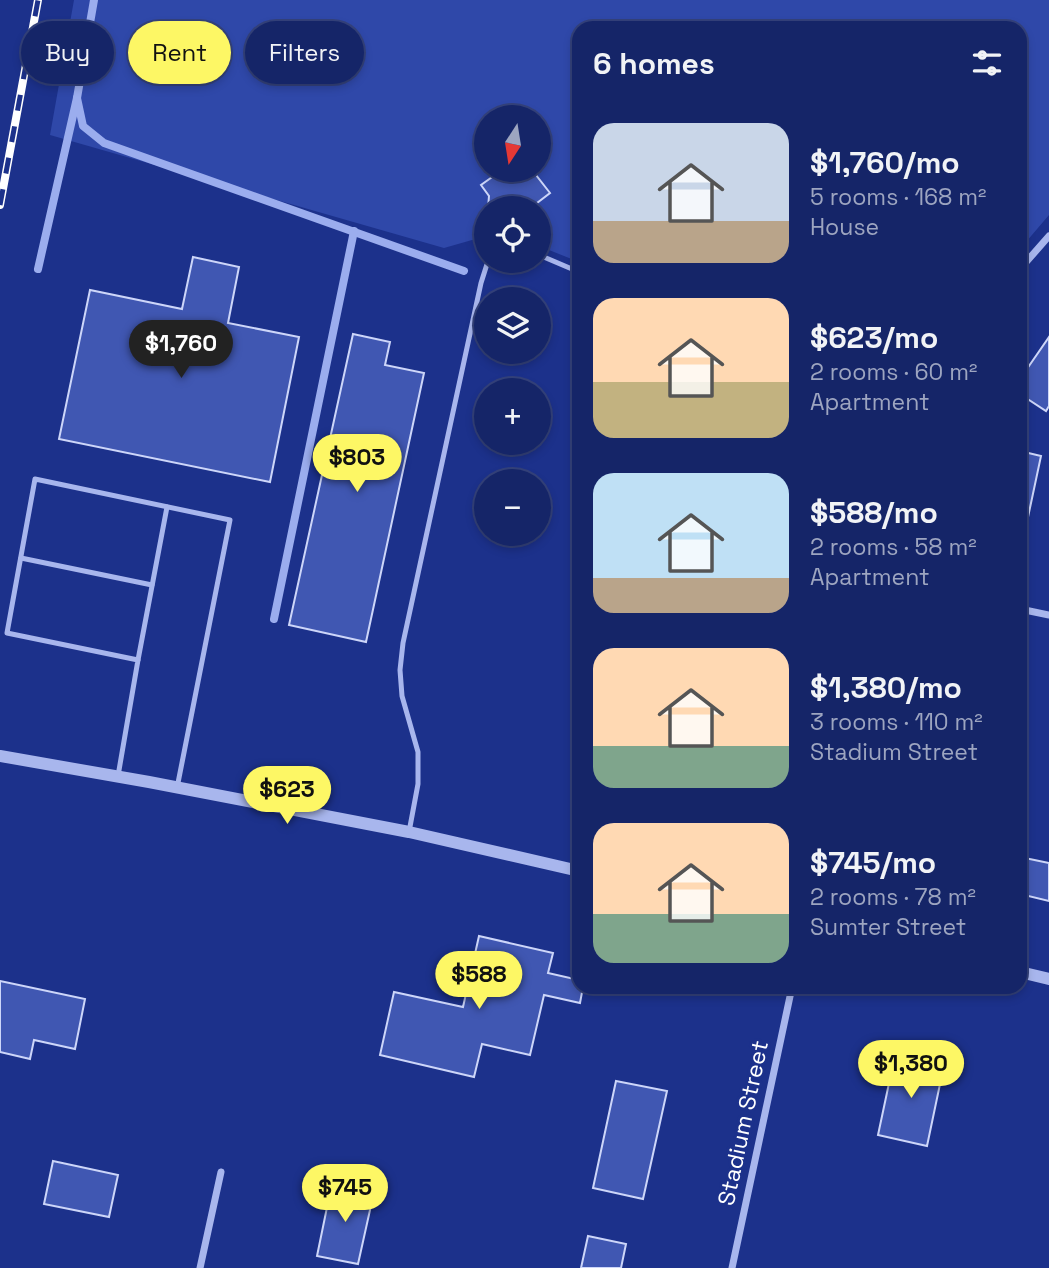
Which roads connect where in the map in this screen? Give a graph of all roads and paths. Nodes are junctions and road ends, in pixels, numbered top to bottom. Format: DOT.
graph roads {
  1 [pos="1049,236"];
  2 [pos="551,260"];
  3 [pos="1027,261"];
  4 [pos="572,269"];
  5 [pos="484,273"];
  6 [pos="167,507"];
  7 [pos="21,558"];
  8 [pos="152,585"];
  9 [pos="1027,610"];
  10 [pos="1049,615"];
  11 [pos="138,660"];
  12 [pos="0,756"];
  13 [pos="118,777"];
  14 [pos="177,788"];
  15 [pos="409,832"];
  16 [pos="572,869"];
  17 [pos="1027,974"];
  18 [pos="1049,979"];
  19 [pos="791,994"];
  20 [pos="221,1171"];
  21 [pos="200,1268"];
  22 [pos="732,1268"];
  1 -- 3 [label="street"];
  2 -- 4 [label="lane"];
  5 -- 15 [label="lane"];
  6 -- 7 [label="lane"];
  6 -- 8 [label="lane"];
  6 -- 14 [label="lane"];
  7 -- 8 [label="lane"];
  7 -- 11 [label="lane"];
  8 -- 11 [label="lane"];
  9 -- 10 [label="street"];
  11 -- 13 [label="lane"];
  12 -- 13 [label="street"];
  13 -- 14 [label="street"];
  14 -- 15 [label="street"];
  15 -- 16 [label="street"];
  17 -- 18 [label="street"];
  19 -- 22 [label="street, Stadium Street"];
  20 -- 21 [label="street"];
}
